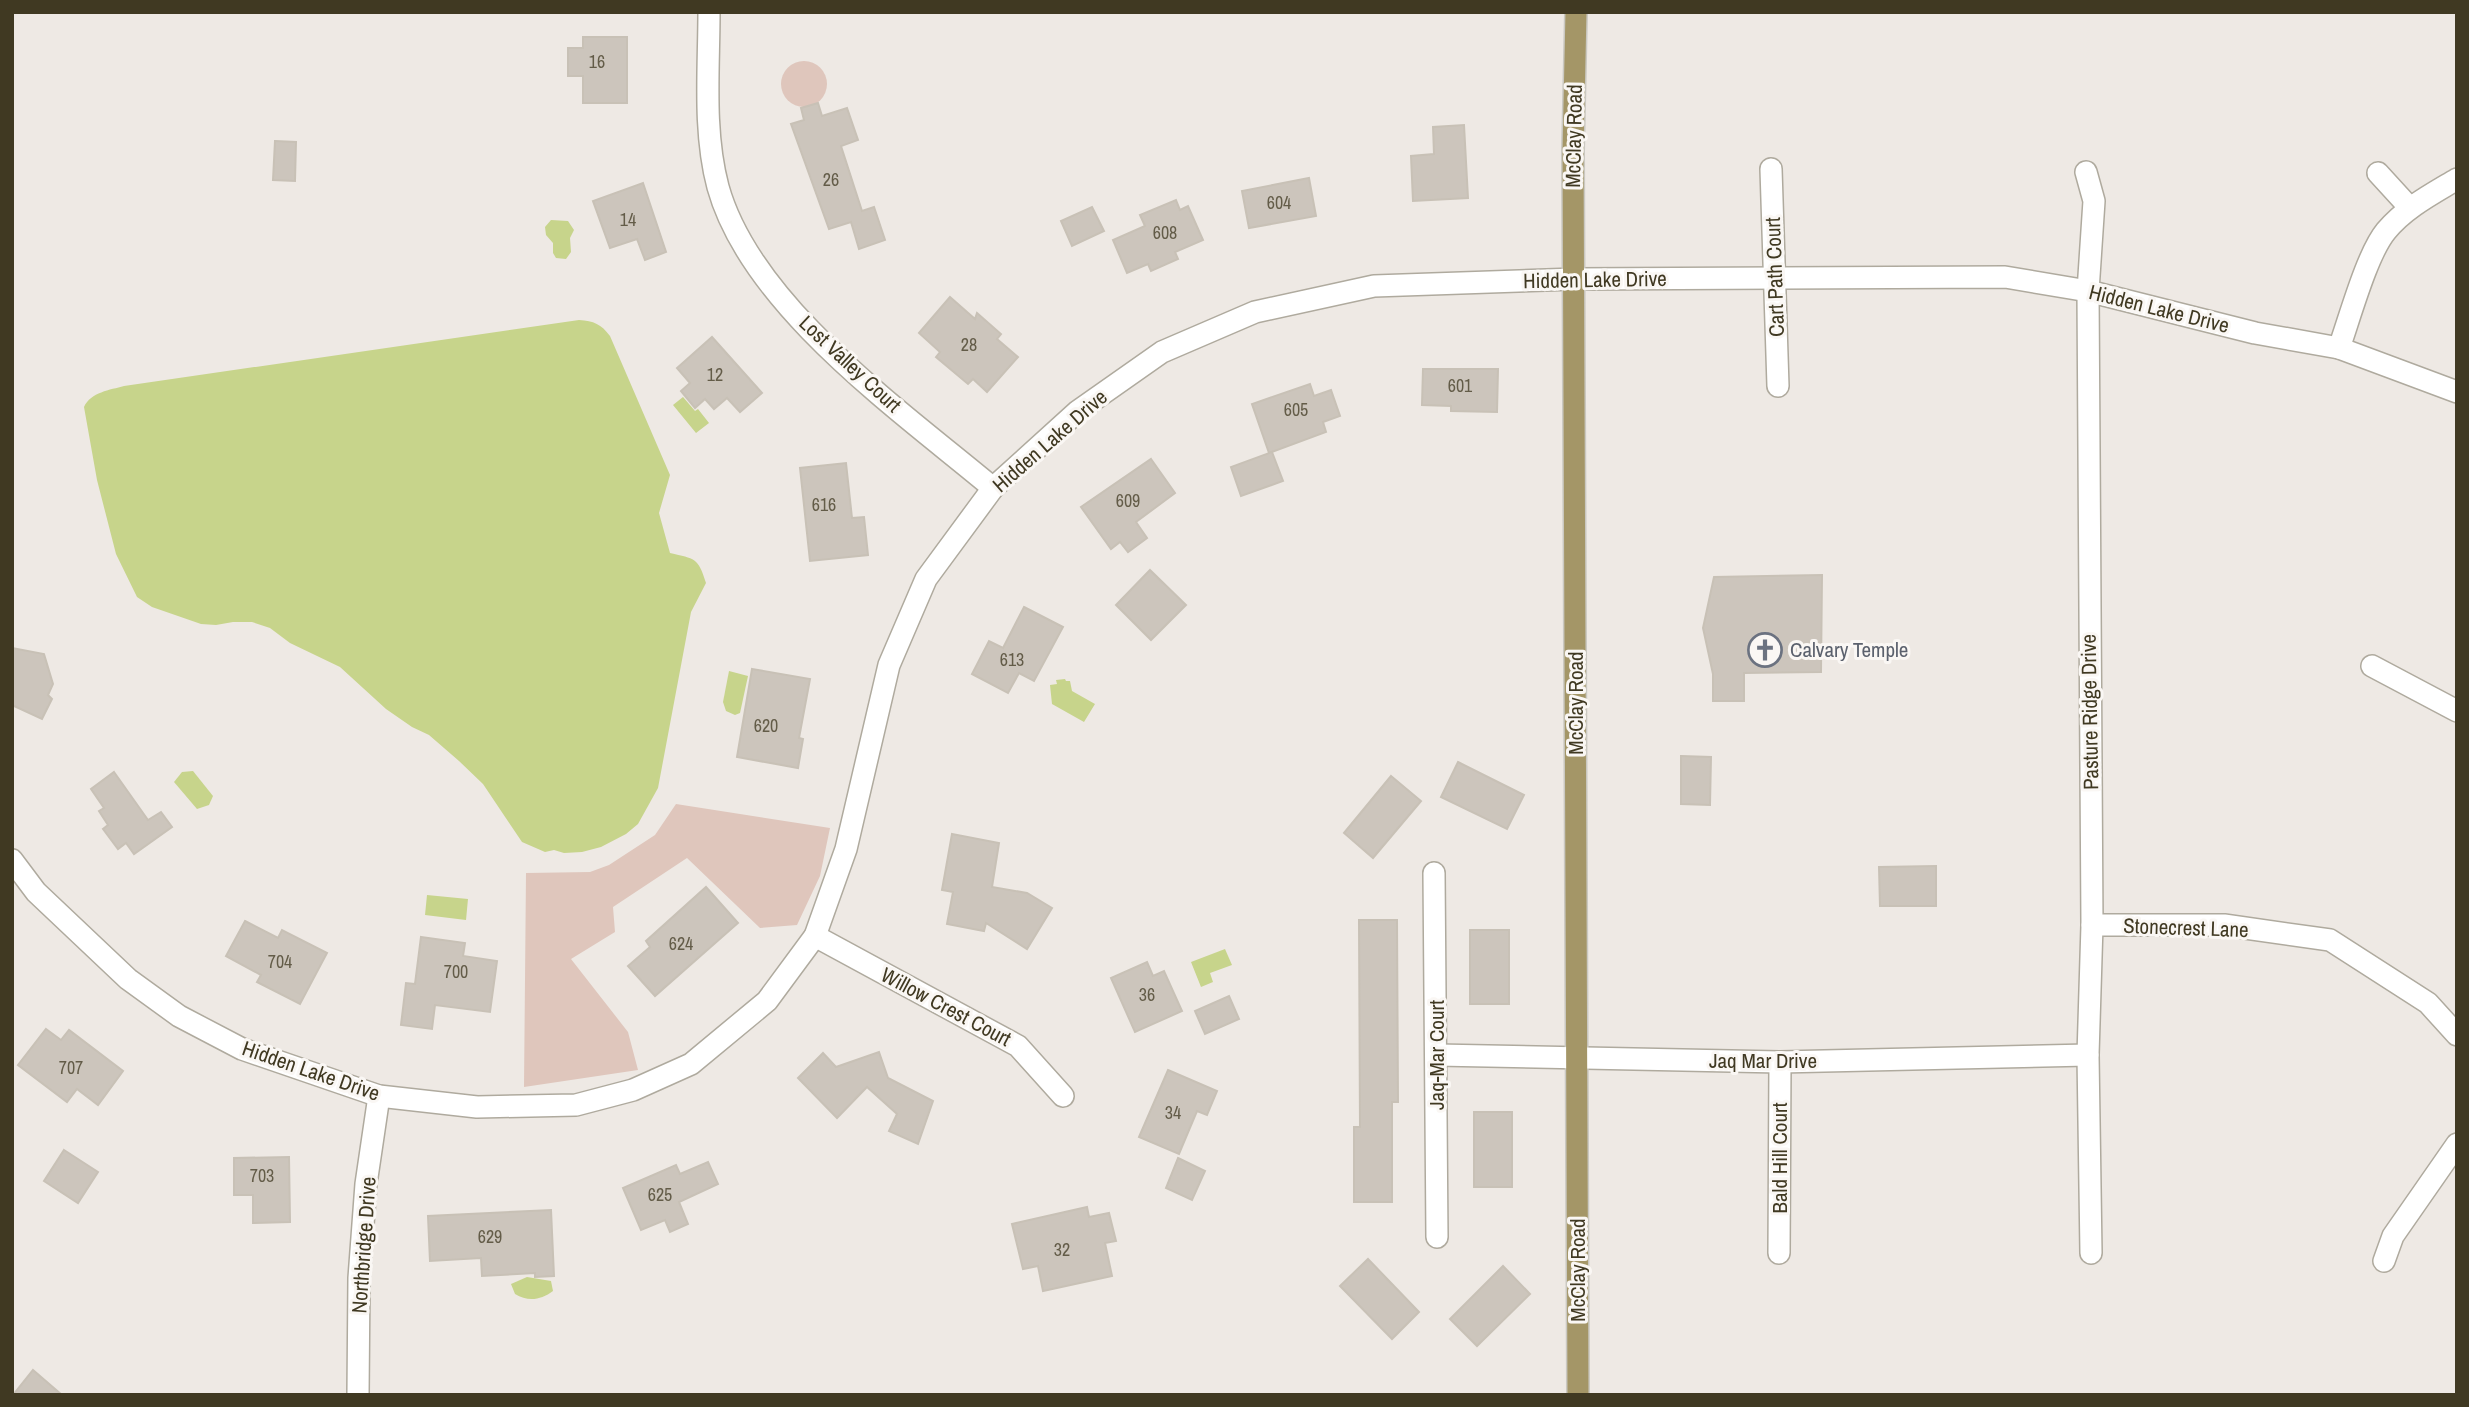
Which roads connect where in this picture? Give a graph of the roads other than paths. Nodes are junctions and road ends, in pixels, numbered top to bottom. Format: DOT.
graph roads {
  1 [pos="709,12"];
  2 [pos="1576,12"];
  3 [pos="1771,169"];
  4 [pos="2085,172"];
  5 [pos="2378,173"];
  6 [pos="2457,179"];
  7 [pos="2410,208"];
  8 [pos="1575,279"];
  9 [pos="1776,280"];
  10 [pos="2088,291"];
  11 [pos="2339,348"];
  12 [pos="1778,386"];
  13 [pos="2457,392"];
  14 [pos="993,488"];
  15 [pos="2372,666"];
  16 [pos="2457,710"];
  17 [pos="12,860"];
  18 [pos="1434,873"];
  19 [pos="2092,925"];
  20 [pos="815,936"];
  21 [pos="2457,1035"];
  22 [pos="1437,1055"];
  23 [pos="2088,1055"];
  24 [pos="1578,1059"];
  25 [pos="1780,1062"];
  26 [pos="379,1096"];
  27 [pos="1063,1096"];
  28 [pos="2457,1144"];
  29 [pos="1437,1237"];
  30 [pos="1779,1253"];
  31 [pos="2091,1253"];
  32 [pos="2384,1261"];
  33 [pos="358,1395"];
  34 [pos="1578,1395"];
  1 -- 14 [label="street, Lost Valley Court"];
  2 -- 8 [label="main road, McClay Road"];
  3 -- 9 [label="street, Cart Path Court"];
  4 -- 10 [label="street, Pasture Ridge Drive"];
  5 -- 7 [label="street"];
  6 -- 7 [label="street"];
  7 -- 11 [label="street"];
  8 -- 9 [label="street, Hidden Lake Drive"];
  8 -- 14 [label="street, Hidden Lake Drive"];
  8 -- 24 [label="main road, McClay Road"];
  9 -- 10 [label="street, Hidden Lake Drive"];
  9 -- 12 [label="street, Cart Path Court"];
  10 -- 11 [label="street, Hidden Lake Drive"];
  10 -- 19 [label="street, Pasture Ridge Drive"];
  11 -- 13 [label="street, Hidden Lake Drive"];
  14 -- 20 [label="street, Hidden Lake Drive"];
  15 -- 16 [label="street"];
  17 -- 26 [label="street, Hidden Lake Drive"];
  18 -- 22 [label="street, Jaq-Mar Court"];
  19 -- 21 [label="street, Stonecrest Lane"];
  19 -- 23 [label="street, Pasture Ridge Drive"];
  20 -- 26 [label="street, Hidden Lake Drive"];
  20 -- 27 [label="street, Willow Crest Court"];
  22 -- 24 [label="street, Jaq Mar Drive"];
  22 -- 29 [label="street, Jaq-Mar Court"];
  23 -- 25 [label="street, Jaq Mar Drive"];
  23 -- 31 [label="street, Pasture Ridge Drive"];
  24 -- 25 [label="street, Jaq Mar Drive"];
  24 -- 34 [label="main road, McClay Road"];
  25 -- 30 [label="street, Bald Hill Court"];
  26 -- 33 [label="street, Northbridge Drive"];
  28 -- 32 [label="street"];
}
